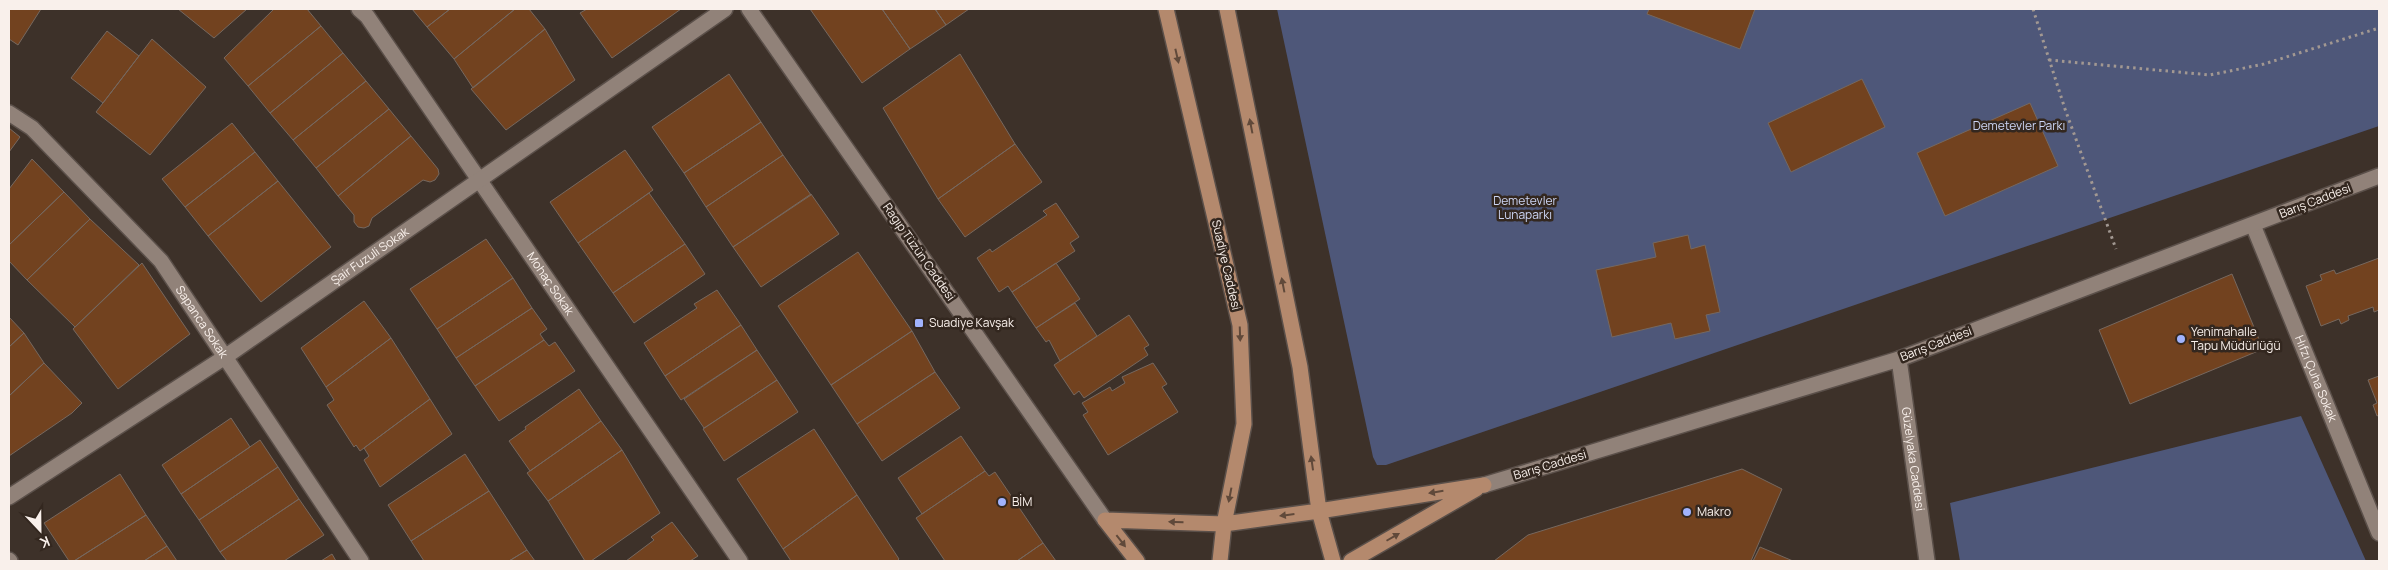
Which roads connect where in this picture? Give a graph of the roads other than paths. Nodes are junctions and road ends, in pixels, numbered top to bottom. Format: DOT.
graph roads {
  1 [pos="359,9"];
  2 [pos="725,9"];
  3 [pos="749,9"];
  4 [pos="1166,9"];
  5 [pos="1227,9"];
  6 [pos="9,113"];
  7 [pos="2379,176"];
  8 [pos="479,180"];
  9 [pos="2253,224"];
  10 [pos="225,357"];
  11 [pos="1899,358"];
  12 [pos="1484,485"];
  13 [pos="9,497"];
  14 [pos="1319,511"];
  15 [pos="1105,520"];
  16 [pos="1224,524"];
  17 [pos="2379,533"];
  18 [pos="361,561"];
  19 [pos="740,561"];
  20 [pos="1137,561"];
  21 [pos="1220,561"];
  22 [pos="1333,561"];
  23 [pos="1351,561"];
  24 [pos="1927,561"];
  1 -- 8 [label="street, Mohaç Sokak"];
  2 -- 8 [label="street, Şair Fuzuli Sokak"];
  3 -- 15 [label="street, Ragıp Tüzün Caddesi"];
  4 -- 16 [label="main road, Suadiye Caddesi, one-way"];
  14 -- 5 [label="main road, one-way"];
  6 -- 10 [label="street, Sapanca Sokak"];
  7 -- 9 [label="street, Barış Caddesi"];
  8 -- 10 [label="street, Şair Fuzuli Sokak"];
  8 -- 19 [label="street, Mohaç Sokak"];
  9 -- 11 [label="street, Barış Caddesi"];
  9 -- 17 [label="street, Hıfzı Çuha Sokak"];
  10 -- 13 [label="street, Şair Fuzuli Sokak"];
  10 -- 18 [label="street, Sapanca Sokak"];
  11 -- 12 [label="street, Barış Caddesi"];
  11 -- 24 [label="street, Güzelyaka Caddesi"];
  12 -- 14 [label="main road, Barış Caddesi, one-way"];
  23 -- 12 [label="main road, Barış Caddesi, one-way"];
  14 -- 16 [label="main road, one-way"];
  14 -- 22 [label="main road"];
  16 -- 15 [label="main road, one-way"];
  15 -- 20 [label="main road, Ragıp Tüzün Caddesi, one-way"];
  16 -- 21 [label="main road, Suadiye Caddesi"];
}
